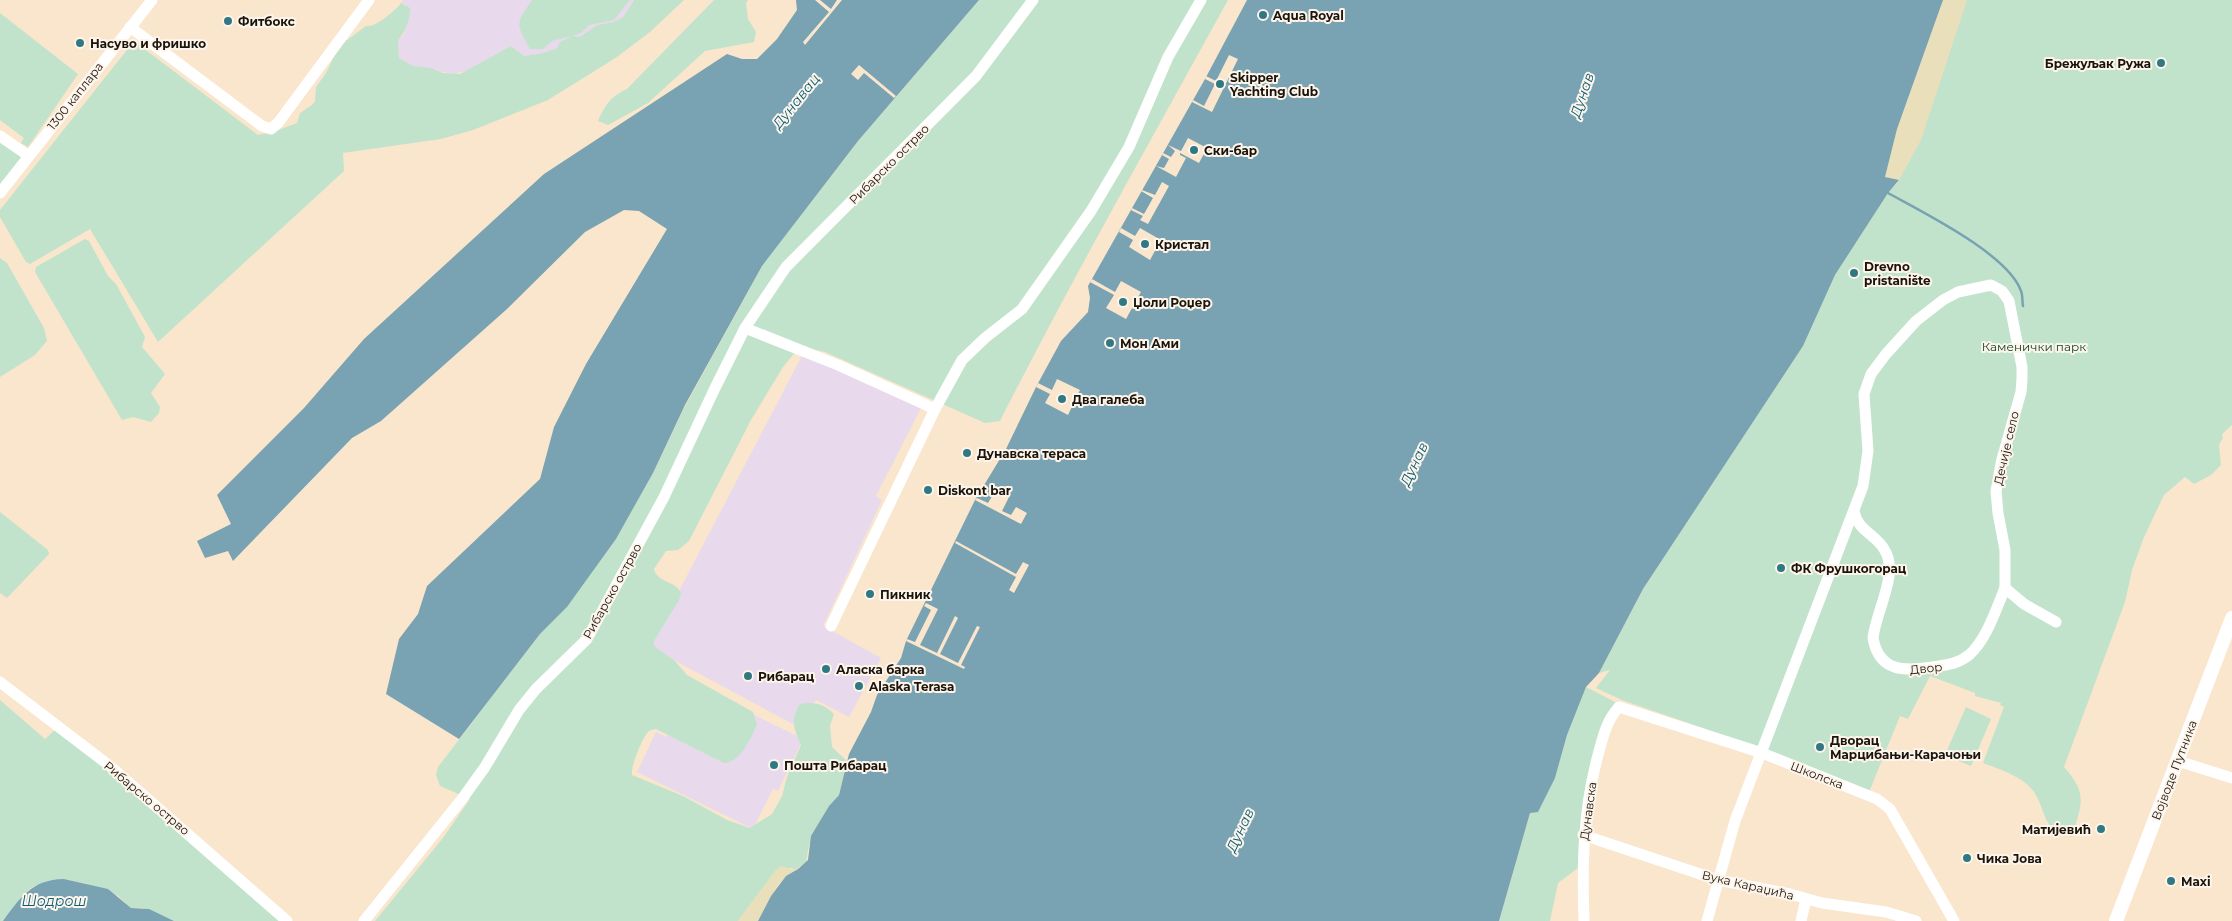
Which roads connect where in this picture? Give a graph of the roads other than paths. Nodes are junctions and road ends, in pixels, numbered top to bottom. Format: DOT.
graph roads {
  1 [pos="369,0"];
  2 [pos="1033,0"];
  3 [pos="1201,0"];
  4 [pos="147,1"];
  5 [pos="130,27"];
  6 [pos="0,136"];
  7 [pos="29,156"];
  8 [pos="0,194"];
  9 [pos="745,328"];
  10 [pos="935,409"];
  11 [pos="1854,511"];
  12 [pos="2005,588"];
  13 [pos="2232,618"];
  14 [pos="2056,622"];
  15 [pos="831,626"];
  16 [pos="0,682"];
  17 [pos="1619,707"];
  18 [pos="1762,753"];
  19 [pos="2178,761"];
  20 [pos="2232,778"];
  21 [pos="1583,835"];
  22 [pos="1718,880"];
  23 [pos="1806,899"];
  24 [pos="287,921"];
  25 [pos="364,921"];
  26 [pos="1584,921"];
  27 [pos="1707,921"];
  28 [pos="1801,921"];
  29 [pos="1916,921"];
  30 [pos="1954,921"];
  31 [pos="2116,921"];
  1 -- 5 [label="street"];
  2 -- 9 [label="street, Рибарско острво"];
  3 -- 10 [label="street"];
  4 -- 5 [label="street, 1300 каплара"];
  5 -- 7 [label="street, 1300 каплара"];
  6 -- 7 [label="street"];
  7 -- 8 [label="street, 1300 каплара"];
  9 -- 10 [label="street"];
  9 -- 25 [label="street, Рибарско острво"];
  10 -- 15 [label="street"];
  11 -- 12 [label="street, Двор"];
  11 -- 12 [label="street, Дечије село"];
  11 -- 18 [label="street"];
  12 -- 14 [label="street"];
  13 -- 19 [label="main road, Војводе Путника"];
  16 -- 24 [label="street, Рибарско острво"];
  17 -- 18 [label="street, Школска"];
  17 -- 21 [label="street, Дунавска"];
  18 -- 22 [label="street"];
  18 -- 30 [label="street, Школска"];
  19 -- 20 [label="street"];
  19 -- 31 [label="main road, Војводе Путника"];
  21 -- 22 [label="street, Вука Караџића"];
  21 -- 26 [label="street, Дунавска"];
  22 -- 23 [label="street, Вука Караџића"];
  22 -- 27 [label="street"];
  23 -- 28 [label="street"];
  23 -- 29 [label="street, Вука Караџића"];
}
